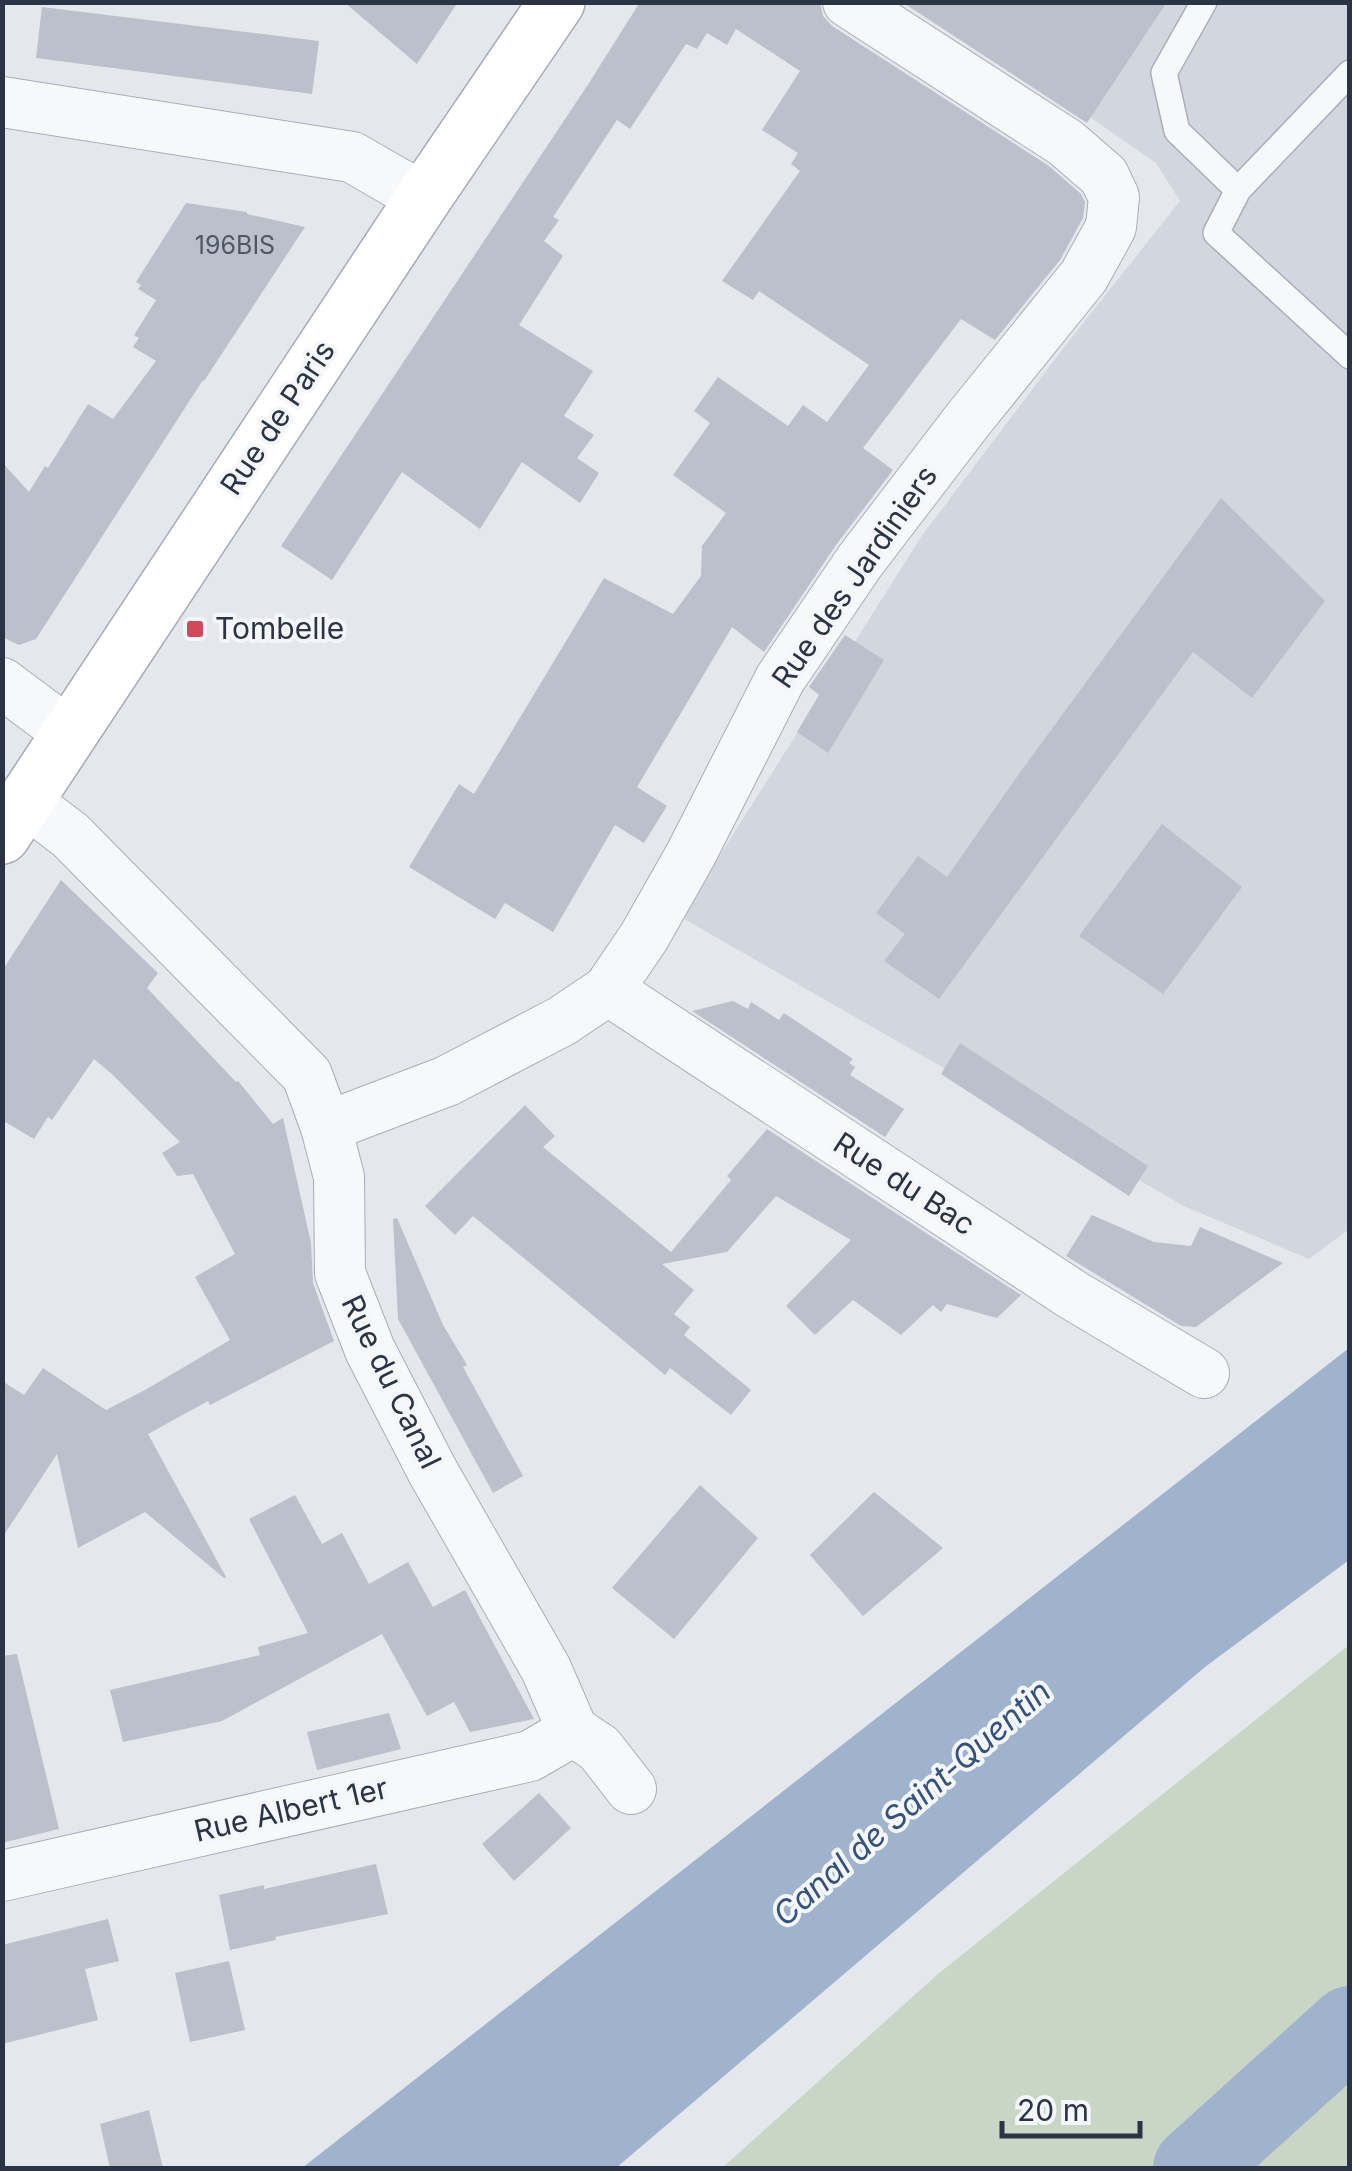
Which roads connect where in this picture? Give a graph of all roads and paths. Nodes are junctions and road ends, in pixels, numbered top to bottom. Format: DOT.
graph roads {
  1 [pos="556,2"];
  2 [pos="848,2"];
  3 [pos="1204,2"];
  4 [pos="1350,74"];
  5 [pos="2,102"];
  6 [pos="1238,190"];
  7 [pos="426,196"];
  8 [pos="1350,356"];
  9 [pos="2,683"];
  10 [pos="69,733"];
  11 [pos="14,818"];
  12 [pos="608,990"];
  13 [pos="326,1127"];
  14 [pos="1204,1373"];
  15 [pos="573,1731"];
  16 [pos="631,1789"];
  17 [pos="2,1876"];
  1 -- 7 [label="main road, Rue de Paris"];
  2 -- 12 [label="street, Rue des Jardiniers"];
  3 -- 6 [label="lane"];
  4 -- 6 [label="lane"];
  5 -- 7 [label="street"];
  6 -- 8 [label="lane"];
  7 -- 10 [label="main road, Rue de Paris"];
  9 -- 10 [label="street"];
  10 -- 11 [label="main road, Rue de Paris"];
  11 -- 13 [label="street, Rue du Canal"];
  12 -- 13 [label="street, Rue des Jardiniers"];
  12 -- 14 [label="street, Rue du Bac"];
  13 -- 15 [label="street, Rue du Canal"];
  15 -- 16 [label="street, Rue du Canal"];
  15 -- 17 [label="street, Rue Albert 1er"];
}
